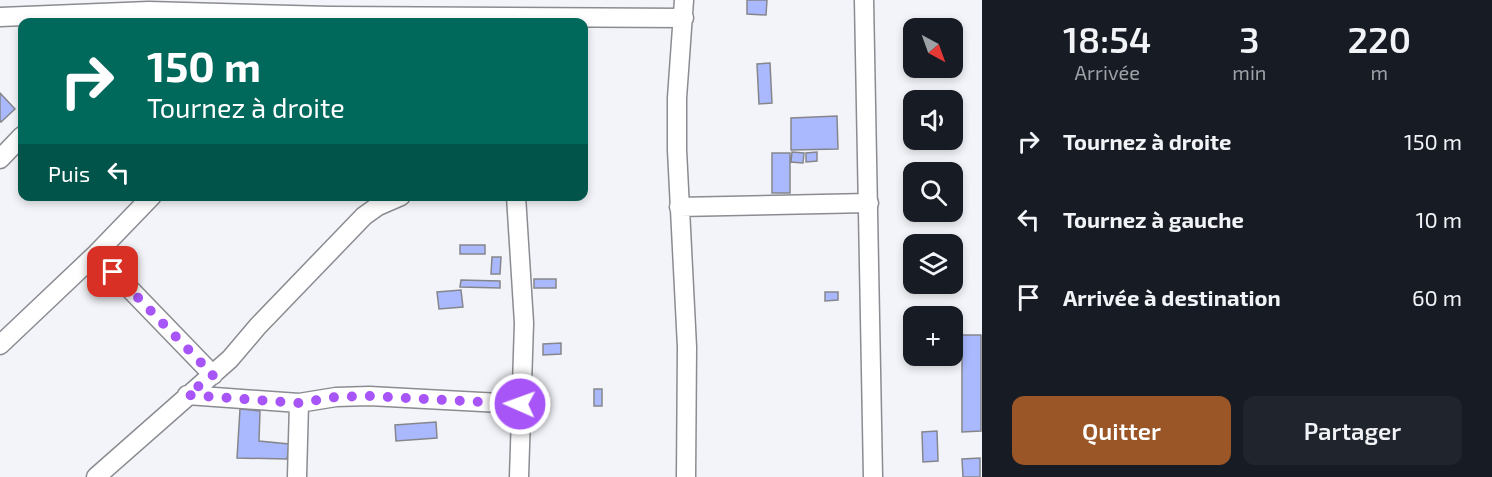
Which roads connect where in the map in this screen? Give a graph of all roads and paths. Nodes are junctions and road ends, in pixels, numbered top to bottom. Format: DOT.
graph roads {
  1 [pos="684,0"];
  2 [pos="864,0"];
  3 [pos="149,11"];
  4 [pos="0,17"];
  5 [pos="230,18"];
  6 [pos="684,18"];
  7 [pos="588,19"];
  8 [pos="18,140"];
  9 [pos="0,159"];
  10 [pos="147,201"];
  11 [pos="390,201"];
  12 [pos="516,201"];
  13 [pos="869,203"];
  14 [pos="679,207"];
  15 [pos="96,254"];
  16 [pos="0,345"];
  17 [pos="213,375"];
  18 [pos="187,395"];
  19 [pos="299,403"];
  20 [pos="520,404"];
  21 [pos="96,477"];
  22 [pos="297,477"];
  23 [pos="519,477"];
  24 [pos="686,477"];
  25 [pos="873,477"];
  1 -- 6 [label="street"];
  2 -- 13 [label="street"];
  3 -- 4 [label="street"];
  3 -- 5 [label="street"];
  6 -- 7 [label="street"];
  6 -- 14 [label="street"];
  8 -- 9 [label="street"];
  10 -- 15 [label="street"];
  11 -- 17 [label="street"];
  12 -- 20 [label="street"];
  13 -- 14 [label="street"];
  13 -- 25 [label="street"];
  14 -- 24 [label="street"];
  15 -- 16 [label="street"];
  15 -- 17 [label="street"];
  17 -- 18 [label="street"];
  18 -- 19 [label="street"];
  18 -- 21 [label="street"];
  19 -- 20 [label="street"];
  19 -- 22 [label="street"];
  20 -- 23 [label="street"];
}
